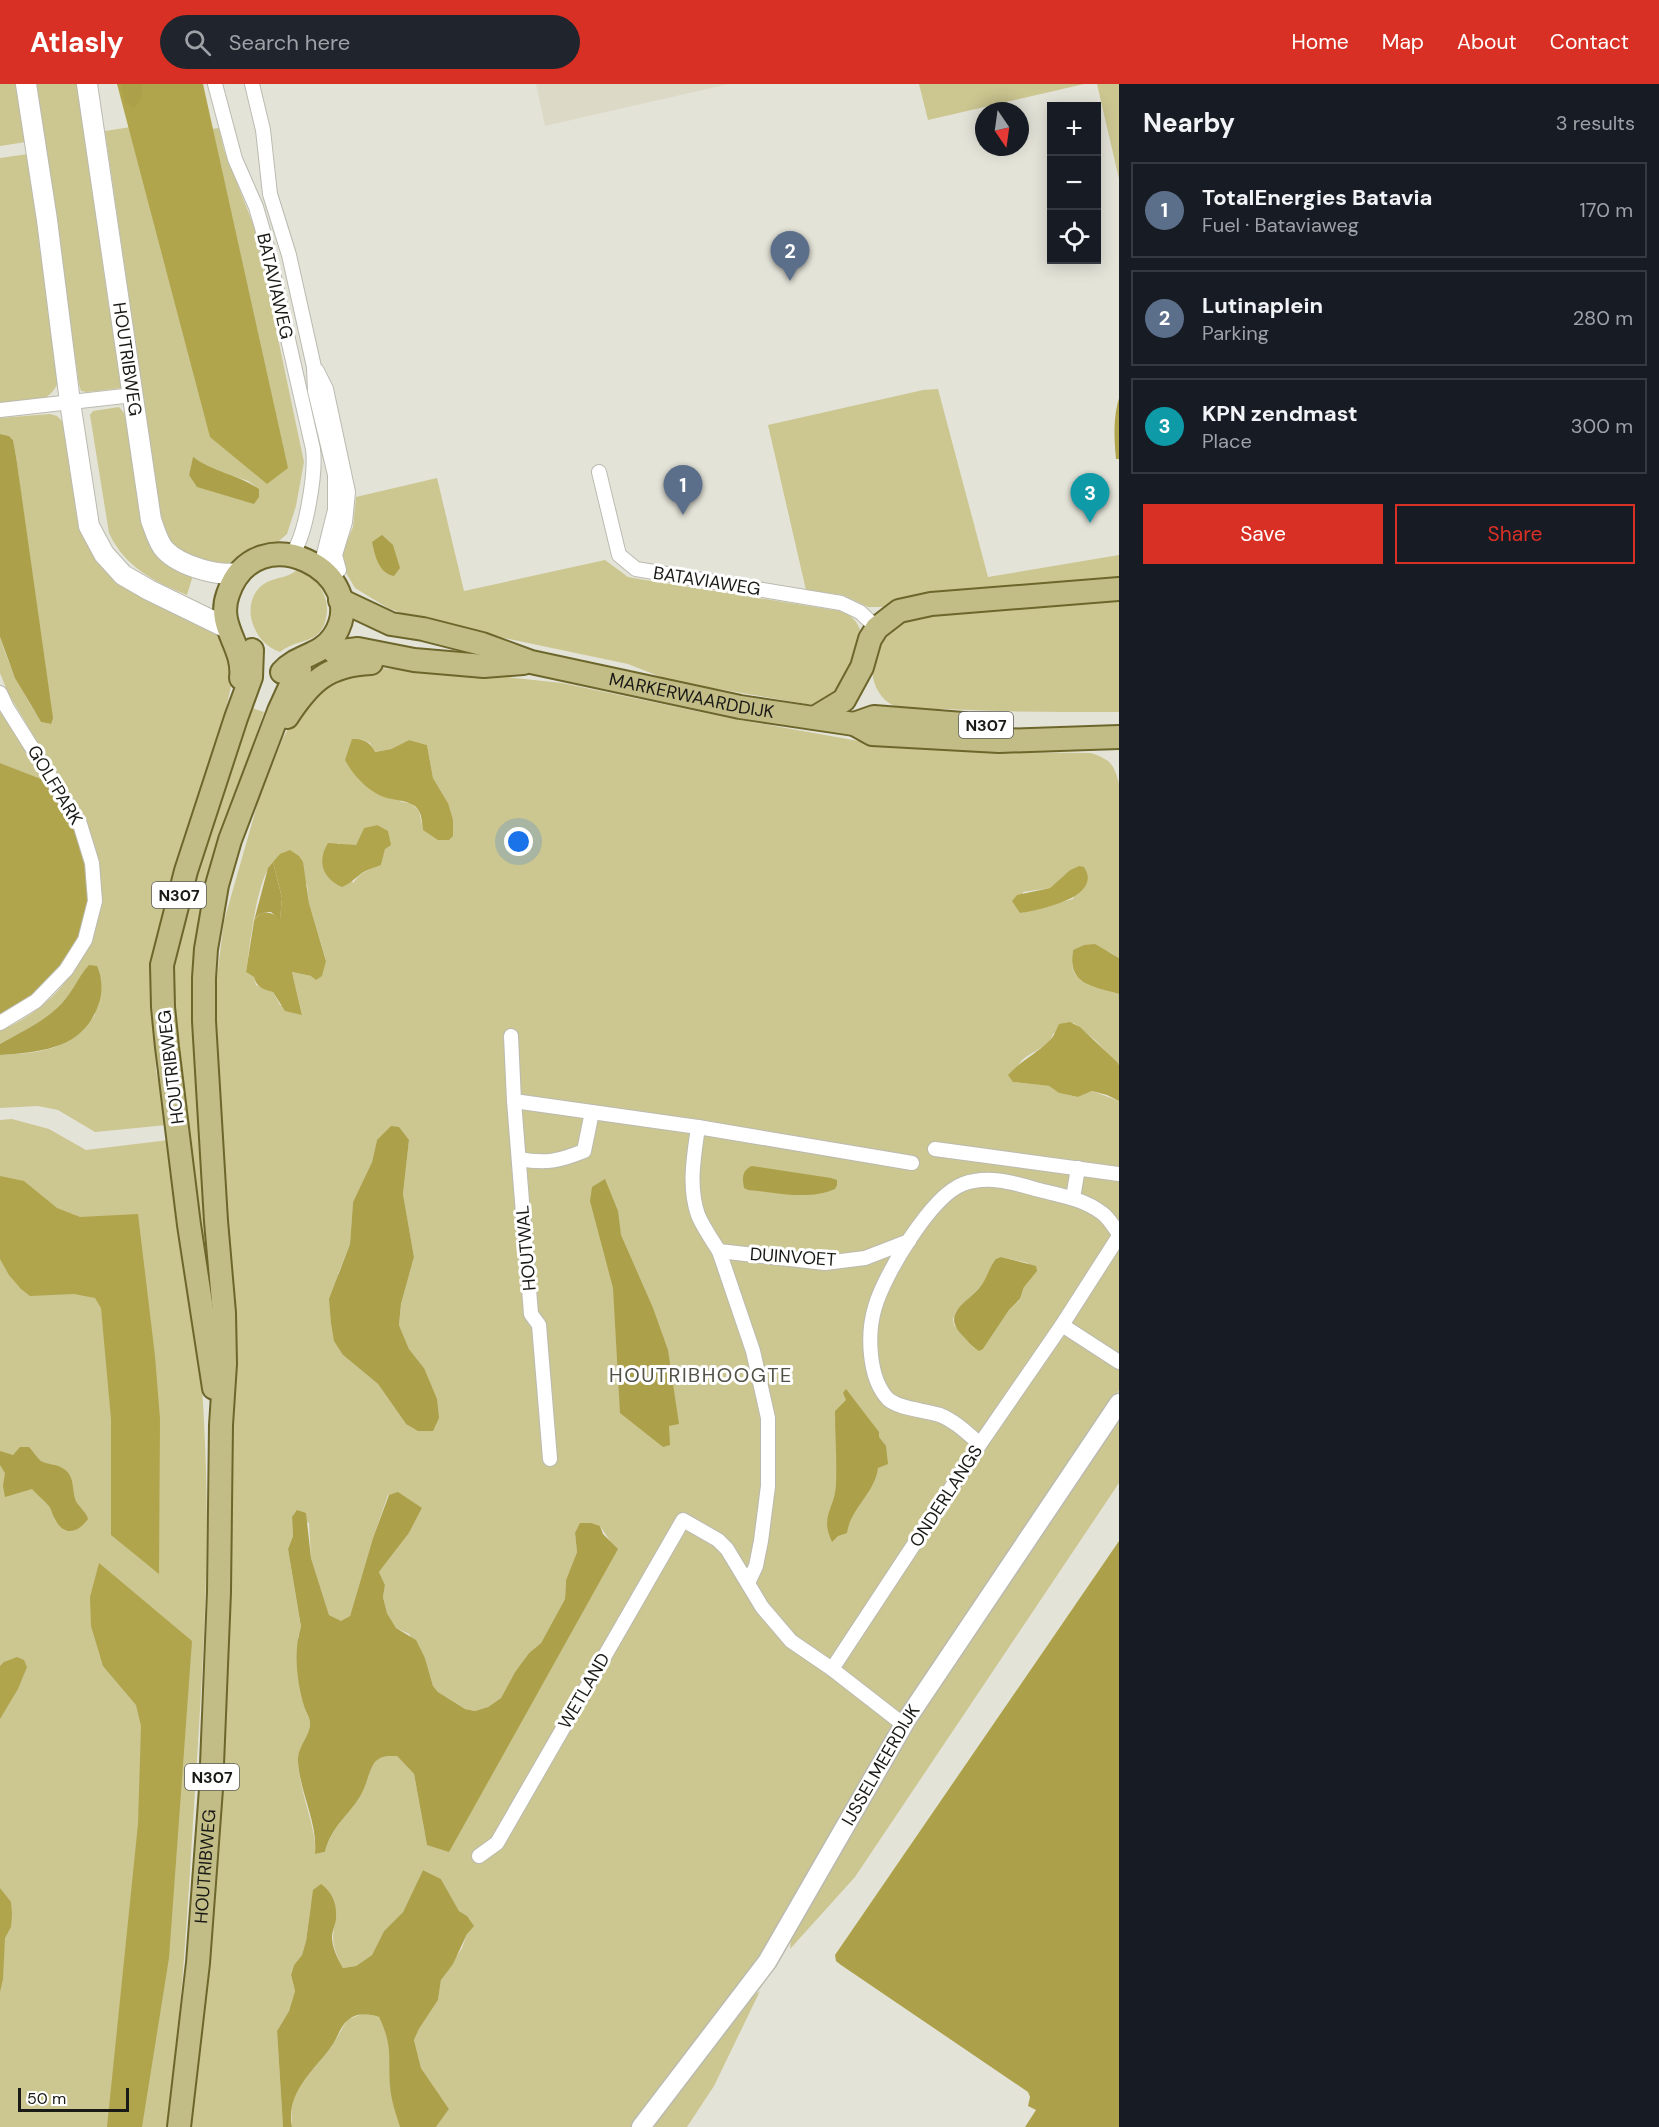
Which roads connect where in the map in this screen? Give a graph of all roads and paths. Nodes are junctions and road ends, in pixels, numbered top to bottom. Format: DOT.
graph roads {
  1 [pos="26,84"];
  2 [pos="87,84"];
  3 [pos="215,84"];
  4 [pos="252,84"];
  5 [pos="133,395"];
  6 [pos="70,402"];
  7 [pos="0,410"];
  8 [pos="599,472"];
  9 [pos="285,554"];
  10 [pos="240,572"];
  11 [pos="331,572"];
  12 [pos="1119,589"];
  13 [pos="348,600"];
  14 [pos="229,620"];
  15 [pos="877,627"];
  16 [pos="244,650"];
  17 [pos="334,652"];
  18 [pos="414,660"];
  19 [pos="531,662"];
  20 [pos="862,667"];
  21 [pos="292,669"];
  22 [pos="0,693"];
  23 [pos="816,717"];
  24 [pos="854,724"];
  25 [pos="1115,738"];
  26 [pos="262,754"];
  27 [pos="0,1023"];
  28 [pos="512,1035"];
  29 [pos="514,1101"];
  30 [pos="592,1112"];
  31 [pos="698,1127"];
  32 [pos="935,1149"];
  33 [pos="519,1159"];
  34 [pos="912,1163"];
  35 [pos="1078,1168"];
  36 [pos="1119,1174"];
  37 [pos="1073,1198"];
  38 [pos="1119,1235"];
  39 [pos="909,1241"];
  40 [pos="719,1251"];
  41 [pos="1062,1325"];
  42 [pos="1119,1362"];
  43 [pos="1119,1403"];
  44 [pos="220,1425"];
  45 [pos="980,1444"];
  46 [pos="550,1459"];
  47 [pos="747,1583"];
  48 [pos="832,1669"];
  49 [pos="904,1725"];
  50 [pos="478,1856"];
  51 [pos="179,2127"];
  52 [pos="641,2127"];
  1 -- 6 [label="main road"];
  2 -- 5 [label="main road, HOUTRIBWEG"];
  3 -- 9 [label="street, BATAVIAWEG"];
  4 -- 11 [label="street, BATAVIAWEG"];
  5 -- 6 [label="street"];
  5 -- 10 [label="main road, HOUTRIBWEG"];
  6 -- 7 [label="street"];
  6 -- 14 [label="main road"];
  8 -- 15 [label="street, BATAVIAWEG"];
  9 -- 10 [label="main road"];
  9 -- 11 [label="main road"];
  9 -- 14 [label="main road"];
  10 -- 14 [label="main road"];
  11 -- 13 [label="main road"];
  12 -- 15 [label="main road"];
  13 -- 17 [label="main road, N307"];
  13 -- 19 [label="main road, MARKERWAARDDIJK / N307"];
  13 -- 21 [label="main road"];
  14 -- 16 [label="main road"];
  15 -- 20 [label="main road"];
  16 -- 21 [label="main road"];
  16 -- 44 [label="main road, HOUTRIBWEG / N307"];
  17 -- 18 [label="main road, MARKERWAARDDIJK / N307"];
  17 -- 21 [label="main road, N307"];
  18 -- 19 [label="main road, MARKERWAARDDIJK / N307"];
  18 -- 26 [label="main road, N307"];
  19 -- 23 [label="main road, MARKERWAARDDIJK / N307"];
  20 -- 23 [label="main road"];
  20 -- 24 [label="main road"];
  21 -- 26 [label="main road, HOUTRIBWEG / N307"];
  22 -- 27 [label="street, GOLFPARK"];
  23 -- 24 [label="main road, MARKERWAARDDIJK / N307"];
  24 -- 25 [label="main road, MARKERWAARDDIJK / N307"];
  26 -- 44 [label="main road, HOUTRIBWEG / N307"];
  28 -- 29 [label="street, HOUTWAL"];
  29 -- 30 [label="street"];
  29 -- 33 [label="street, HOUTWAL"];
  30 -- 31 [label="street"];
  30 -- 33 [label="street"];
  31 -- 34 [label="street"];
  31 -- 40 [label="street"];
  32 -- 35 [label="street"];
  33 -- 46 [label="street, HOUTWAL"];
  35 -- 36 [label="street"];
  35 -- 37 [label="street"];
  37 -- 38 [label="street"];
  37 -- 39 [label="street"];
  38 -- 41 [label="street, ONDERLANGS"];
  39 -- 40 [label="street, DUINVOET"];
  39 -- 45 [label="street"];
  40 -- 47 [label="street"];
  41 -- 42 [label="street"];
  41 -- 45 [label="street, ONDERLANGS"];
  43 -- 49 [label="street, IJSSELMEERDIJK"];
  44 -- 51 [label="main road, HOUTRIBWEG / N307"];
  45 -- 48 [label="street, ONDERLANGS"];
  47 -- 48 [label="street"];
  47 -- 50 [label="street, WETLAND"];
  48 -- 49 [label="street"];
  49 -- 52 [label="street, IJSSELMEERDIJK"];
}
